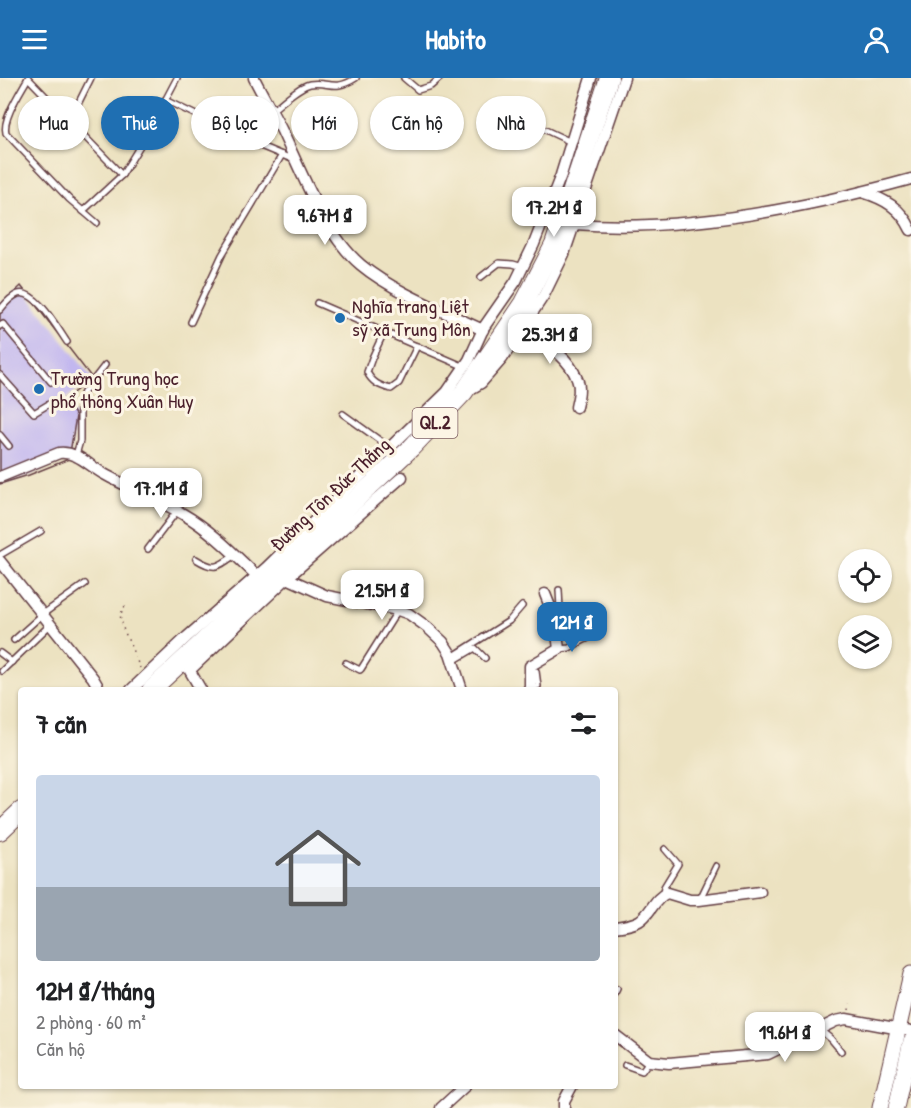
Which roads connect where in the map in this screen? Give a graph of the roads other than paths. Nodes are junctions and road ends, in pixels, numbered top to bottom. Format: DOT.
graph roads {
  1 [pos="28,78"];
  2 [pos="91,78"];
  3 [pos="177,78"];
  4 [pos="254,78"];
  5 [pos="356,78"];
  6 [pos="404,78"];
  7 [pos="440,78"];
  8 [pos="591,78"];
  9 [pos="609,78"];
  10 [pos="624,78"];
  11 [pos="45,96"];
  12 [pos="82,96"];
  13 [pos="167,96"];
  14 [pos="263,96"];
  15 [pos="279,105"];
  16 [pos="179,107"];
  17 [pos="279,128"];
  18 [pos="546,130"];
  19 [pos="89,142"];
  20 [pos="571,142"];
  21 [pos="137,150"];
  22 [pos="282,155"];
  23 [pos="294,160"];
  24 [pos="122,175"];
  25 [pos="911,178"];
  26 [pos="861,192"];
  27 [pos="83,211"];
  28 [pos="97,223"];
  29 [pos="575,224"];
  30 [pos="911,230"];
  31 [pos="523,267"];
  32 [pos="481,278"];
  33 [pos="317,303"];
  34 [pos="0,310"];
  35 [pos="0,316"];
  36 [pos="191,322"];
  37 [pos="1,325"];
  38 [pos="523,327"];
  39 [pos="485,329"];
  40 [pos="384,332"];
  41 [pos="67,342"];
  42 [pos="417,346"];
  43 [pos="105,365"];
  44 [pos="0,375"];
  45 [pos="465,379"];
  46 [pos="51,382"];
  47 [pos="49,404"];
  48 [pos="576,407"];
  49 [pos="343,414"];
  50 [pos="0,435"];
  51 [pos="9,446"];
  52 [pos="391,448"];
  53 [pos="76,455"];
  54 [pos="0,477"];
  55 [pos="402,477"];
  56 [pos="177,511"];
  57 [pos="41,531"];
  58 [pos="148,549"];
  59 [pos="0,555"];
  60 [pos="235,555"];
  61 [pos="196,559"];
  62 [pos="0,561"];
  63 [pos="274,577"];
  64 [pos="85,584"];
  65 [pos="559,590"];
  66 [pos="545,594"];
  67 [pos="522,606"];
  68 [pos="583,606"];
  69 [pos="398,609"];
  70 [pos="43,614"];
  71 [pos="555,620"];
  72 [pos="51,624"];
  73 [pos="597,634"];
  74 [pos="14,640"];
  75 [pos="559,649"];
  76 [pos="0,653"];
  77 [pos="485,658"];
  78 [pos="453,659"];
  79 [pos="12,662"];
  80 [pos="346,663"];
  81 [pos="2,671"];
  82 [pos="536,671"];
  83 [pos="149,682"];
  84 [pos="98,687"];
  85 [pos="199,687"];
  86 [pos="461,687"];
  87 [pos="529,687"];
  88 [pos="535,687"];
  89 [pos="18,814"];
  90 [pos="0,831"];
  91 [pos="665,849"];
  92 [pos="716,866"];
  93 [pos="760,892"];
  94 [pos="663,894"];
  95 [pos="699,900"];
  96 [pos="618,926"];
  97 [pos="911,974"];
  98 [pos="819,1029"];
  99 [pos="905,1030"];
  100 [pos="618,1037"];
  101 [pos="911,1041"];
  102 [pos="841,1050"];
  103 [pos="649,1061"];
  104 [pos="625,1065"];
  105 [pos="462,1089"];
  106 [pos="570,1089"];
  107 [pos="441,1108"];
  108 [pos="564,1108"];
  109 [pos="880,1108"];
  110 [pos="896,1108"];
  1 -- 11 [label="lane"];
  1 -- 27 [label="lane"];
  2 -- 12 [label="lane"];
  3 -- 13 [label="lane"];
  4 -- 14 [label="street"];
  5 -- 15 [label="lane"];
  6 -- 7 [label="lane"];
  8 -- 20 [label="street"];
  9 -- 45 [label="highway, Đường Tôn Đức Thắng / QL.2"];
  10 -- 29 [label="street"];
  16 -- 22 [label="lane"];
  17 -- 23 [label="street"];
  18 -- 20 [label="lane"];
  19 -- 24 [label="lane"];
  20 -- 31 [label="street"];
  21 -- 24 [label="lane"];
  22 -- 23 [label="lane"];
  22 -- 36 [label="lane"];
  23 -- 39 [label="street"];
  24 -- 27 [label="lane"];
  25 -- 26 [label="street"];
  26 -- 29 [label="street"];
  26 -- 30 [label="street"];
  27 -- 28 [label="lane"];
  29 -- 38 [label="street"];
  31 -- 32 [label="lane"];
  31 -- 39 [label="street"];
  33 -- 40 [label="lane"];
  34 -- 41 [label="lane"];
  35 -- 37 [label="lane"];
  37 -- 46 [label="lane"];
  38 -- 45 [label="street"];
  38 -- 48 [label="street"];
  39 -- 45 [label="street"];
  40 -- 42 [label="lane"];
  40 -- 42 [label="lane"];
  42 -- 45 [label="lane"];
  43 -- 53 [label="lane"];
  44 -- 47 [label="lane"];
  45 -- 52 [label="street"];
  45 -- 63 [label="highway, Đường Tôn Đức Thắng / QL.2"];
  49 -- 52 [label="lane"];
  50 -- 51 [label="lane"];
  52 -- 63 [label="street"];
  53 -- 54 [label="street"];
  53 -- 56 [label="street"];
  55 -- 63 [label="street"];
  56 -- 58 [label="lane"];
  56 -- 60 [label="street"];
  57 -- 59 [label="lane"];
  60 -- 61 [label="lane"];
  60 -- 63 [label="street"];
  62 -- 70 [label="street"];
  63 -- 69 [label="street"];
  63 -- 83 [label="highway, Đường Tôn Đức Thắng / QL.2"];
  63 -- 85 [label="street"];
  64 -- 70 [label="lane"];
  65 -- 71 [label="lane"];
  66 -- 71 [label="street"];
  67 -- 78 [label="lane"];
  68 -- 71 [label="lane"];
  69 -- 78 [label="street"];
  69 -- 80 [label="lane"];
  70 -- 72 [label="street"];
  70 -- 74 [label="lane"];
  71 -- 75 [label="street"];
  72 -- 79 [label="lane"];
  72 -- 84 [label="street"];
  73 -- 75 [label="lane"];
  75 -- 87 [label="street"];
  76 -- 79 [label="lane"];
  77 -- 78 [label="lane"];
  78 -- 86 [label="street"];
  79 -- 81 [label="lane"];
  82 -- 88 [label="lane"];
  89 -- 90 [label="highway"];
  91 -- 94 [label="lane"];
  92 -- 95 [label="lane"];
  93 -- 95 [label="street"];
  94 -- 95 [label="street"];
  94 -- 96 [label="street"];
  97 -- 99 [label="main road"];
  98 -- 99 [label="street"];
  98 -- 102 [label="lane"];
  98 -- 103 [label="street"];
  99 -- 109 [label="main road"];
  100 -- 103 [label="street"];
  101 -- 110 [label="main road"];
  103 -- 104 [label="lane"];
  105 -- 107 [label="street"];
  106 -- 108 [label="street"];
}
